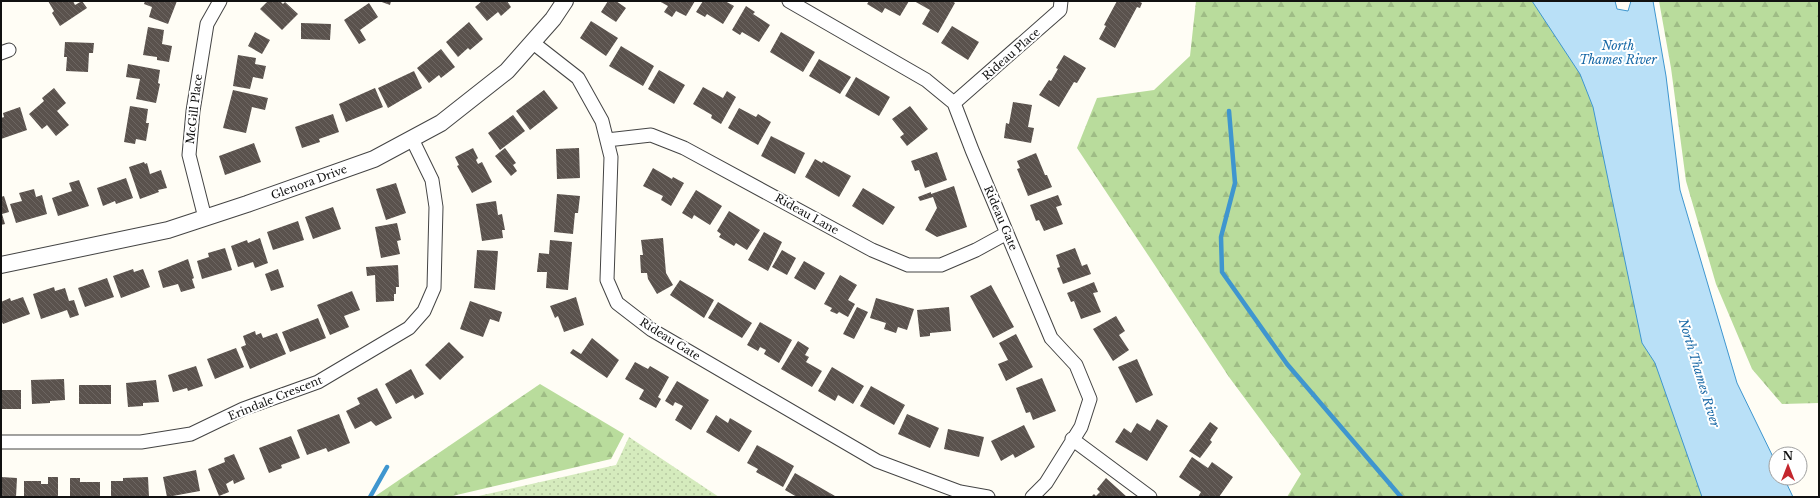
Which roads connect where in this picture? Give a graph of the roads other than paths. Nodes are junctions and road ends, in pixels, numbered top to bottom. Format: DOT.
graph roads {
  1 [pos="220,1"];
  2 [pos="566,1"];
  3 [pos="789,1"];
  4 [pos="1061,1"];
  5 [pos="532,42"];
  6 [pos="954,103"];
  7 [pos="412,139"];
  8 [pos="607,140"];
  9 [pos="205,218"];
  10 [pos="1007,233"];
  11 [pos="1,265"];
  12 [pos="1072,439"];
  13 [pos="1,442"];
  14 [pos="988,497"];
  15 [pos="1032,497"];
  16 [pos="1150,497"];
  1 -- 9 [label="street, McGill Place"];
  2 -- 5 [label="street, Glenora Drive"];
  3 -- 6 [label="street, Rideau Gate"];
  4 -- 6 [label="street, Rideau Place"];
  5 -- 7 [label="street, Glenora Drive"];
  5 -- 8 [label="street, Rideau Gate"];
  6 -- 10 [label="street, Rideau Gate"];
  7 -- 9 [label="street, Glenora Drive"];
  7 -- 13 [label="street, Erindale Crescent"];
  8 -- 10 [label="street, Rideau Lane"];
  8 -- 14 [label="street, Rideau Gate"];
  9 -- 11 [label="street, Glenora Drive"];
  10 -- 12 [label="street, Rideau Gate"];
  12 -- 15 [label="street, Rideau Gate"];
  12 -- 16 [label="street"];
}
